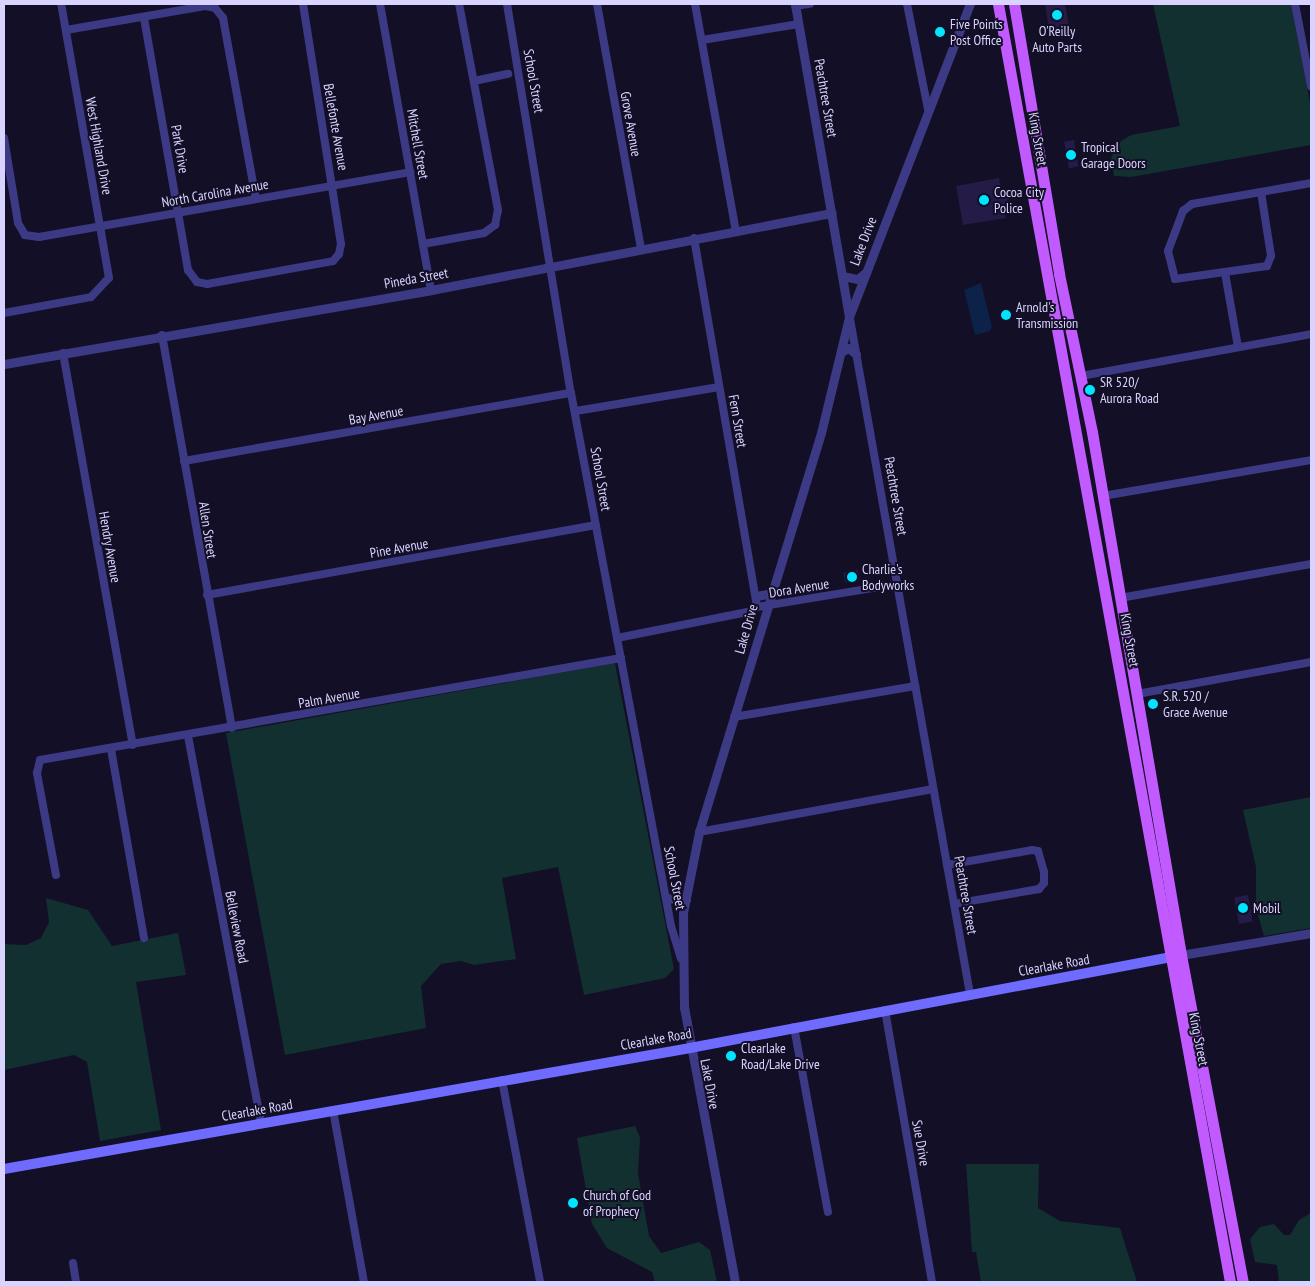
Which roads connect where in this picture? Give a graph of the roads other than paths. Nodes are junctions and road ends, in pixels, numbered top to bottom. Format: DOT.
graph roads {
  1 [pos="61,4"];
  2 [pos="168,4"];
  3 [pos="303,4"];
  4 [pos="380,4"];
  5 [pos="459,4"];
  6 [pos="507,4"];
  7 [pos="597,4"];
  8 [pos="695,4"];
  9 [pos="810,4"];
  10 [pos="907,4"];
  11 [pos="970,4"];
  12 [pos="998,4"];
  13 [pos="1014,4"];
  14 [pos="1305,4"];
  15 [pos="795,5"];
  16 [pos="1295,5"];
  17 [pos="170,12"];
  18 [pos="144,18"];
  19 [pos="799,24"];
  20 [pos="66,30"];
  21 [pos="702,40"];
  22 [pos="508,74"];
  23 [pos="474,81"];
  24 [pos="1311,86"];
  25 [pos="928,109"];
  26 [pos="4,138"];
  27 [pos="410,172"];
  28 [pos="1311,183"];
  29 [pos="333,185"];
  30 [pos="1261,192"];
  31 [pos="256,199"];
  32 [pos="178,213"];
  33 [pos="832,213"];
  34 [pos="100,225"];
  35 [pos="736,231"];
  36 [pos="694,238"];
  37 [pos="1041,243"];
  38 [pos="423,244"];
  39 [pos="641,248"];
  40 [pos="552,265"];
  41 [pos="866,272"];
  42 [pos="1224,273"];
  43 [pos="842,276"];
  44 [pos="197,282"];
  45 [pos="430,290"];
  46 [pos="1065,300"];
  47 [pos="4,313"];
  48 [pos="849,317"];
  49 [pos="1057,323"];
  50 [pos="1311,334"];
  51 [pos="162,335"];
  52 [pos="1238,347"];
  53 [pos="841,352"];
  54 [pos="63,354"];
  55 [pos="856,354"];
  56 [pos="4,364"];
  57 [pos="1081,376"];
  58 [pos="719,387"];
  59 [pos="571,393"];
  60 [pos="576,411"];
  61 [pos="1311,460"];
  62 [pos="184,461"];
  63 [pos="1089,487"];
  64 [pos="1103,496"];
  65 [pos="596,525"];
  66 [pos="1311,564"];
  67 [pos="898,584"];
  68 [pos="771,593"];
  69 [pos="206,595"];
  70 [pos="756,596"];
  71 [pos="1120,598"];
  72 [pos="1108,601"];
  73 [pos="762,606"];
  74 [pos="617,638"];
  75 [pos="621,658"];
  76 [pos="1311,662"];
  77 [pos="915,686"];
  78 [pos="1137,694"];
  79 [pos="1140,715"];
  80 [pos="734,717"];
  81 [pos="232,728"];
  82 [pos="188,736"];
  83 [pos="133,745"];
  84 [pos="111,749"];
  85 [pos="933,789"];
  86 [pos="699,832"];
  87 [pos="947,865"];
  88 [pos="56,875"];
  89 [pos="666,898"];
  90 [pos="686,900"];
  91 [pos="954,904"];
  92 [pos="1311,932"];
  93 [pos="144,938"];
  94 [pos="1181,955"];
  95 [pos="681,958"];
  96 [pos="1169,958"];
  97 [pos="970,994"];
  98 [pos="885,1010"];
  99 [pos="794,1027"];
  100 [pos="690,1048"];
  101 [pos="502,1080"];
  102 [pos="333,1110"];
  103 [pos="261,1124"];
  104 [pos="1216,1134"];
  105 [pos="1203,1137"];
  106 [pos="4,1169"];
  107 [pos="828,1212"];
  108 [pos="1218,1213"];
  109 [pos="73,1263"];
  110 [pos="932,1280"];
  111 [pos="76,1282"];
  112 [pos="364,1282"];
  113 [pos="540,1282"];
  114 [pos="735,1282"];
  115 [pos="1230,1282"];
  116 [pos="1238,1282"];
  117 [pos="1243,1282"];
  1 -- 20 [label="street, West Highland Drive"];
  2 -- 17 [label="street"];
  3 -- 29 [label="street, Bellefonte Avenue"];
  4 -- 27 [label="street, Mitchell Street"];
  5 -- 23 [label="street"];
  6 -- 40 [label="street, School Street"];
  7 -- 39 [label="street, Grove Avenue"];
  8 -- 21 [label="street"];
  9 -- 15 [label="street"];
  10 -- 25 [label="street"];
  11 -- 25 [label="street, Lake Drive"];
  12 -- 37 [label="main road, King Street"];
  13 -- 46 [label="main road, King Street"];
  14 -- 16 [label="street"];
  15 -- 19 [label="street, Peachtree Street"];
  16 -- 24 [label="street"];
  17 -- 18 [label="street"];
  17 -- 31 [label="street"];
  18 -- 20 [label="street"];
  18 -- 32 [label="street, Park Drive"];
  19 -- 21 [label="street"];
  19 -- 33 [label="street, Peachtree Street"];
  20 -- 34 [label="street, West Highland Drive"];
  21 -- 35 [label="street"];
  22 -- 23 [label="street"];
  23 -- 38 [label="street"];
  25 -- 41 [label="street, Lake Drive"];
  26 -- 34 [label="street, North Carolina Avenue"];
  27 -- 29 [label="street, North Carolina Avenue"];
  27 -- 38 [label="street, Mitchell Street"];
  28 -- 30 [label="street"];
  29 -- 31 [label="street, North Carolina Avenue"];
  29 -- 44 [label="street, Bellefonte Avenue"];
  30 -- 42 [label="street"];
  30 -- 42 [label="street"];
  31 -- 32 [label="street, North Carolina Avenue"];
  32 -- 34 [label="street, North Carolina Avenue"];
  32 -- 44 [label="street, Park Drive"];
  33 -- 35 [label="street, Pineda Street"];
  33 -- 43 [label="street, Peachtree Street"];
  34 -- 47 [label="street, West Highland Drive"];
  35 -- 36 [label="street, Pineda Street"];
  36 -- 39 [label="street, Pineda Street"];
  36 -- 58 [label="street, Fern Street"];
  37 -- 46 [label="main road"];
  37 -- 49 [label="main road, King Street"];
  38 -- 45 [label="street, Mitchell Street"];
  39 -- 40 [label="street, Pineda Street"];
  40 -- 45 [label="street, Pineda Street"];
  40 -- 59 [label="street, School Street"];
  41 -- 43 [label="street"];
  41 -- 48 [label="street, Lake Drive"];
  42 -- 52 [label="street"];
  43 -- 48 [label="street, Peachtree Street"];
  45 -- 51 [label="street, Pineda Street"];
  46 -- 57 [label="main road, King Street"];
  48 -- 53 [label="street, Lake Drive"];
  48 -- 55 [label="street, Peachtree Street"];
  49 -- 57 [label="main road"];
  49 -- 63 [label="main road, King Street"];
  50 -- 52 [label="street"];
  51 -- 54 [label="street, Pineda Street"];
  51 -- 62 [label="street, Allen Street"];
  52 -- 57 [label="street"];
  53 -- 55 [label="street"];
  53 -- 68 [label="street, Lake Drive"];
  54 -- 56 [label="street, Pineda Street"];
  54 -- 83 [label="street, Hendry Avenue"];
  55 -- 67 [label="street, Peachtree Street"];
  57 -- 64 [label="main road, King Street"];
  58 -- 60 [label="street"];
  58 -- 70 [label="street, Fern Street"];
  59 -- 60 [label="street, School Street"];
  59 -- 62 [label="street, Bay Avenue"];
  60 -- 65 [label="street, School Street"];
  61 -- 64 [label="street"];
  62 -- 69 [label="street, Allen Street"];
  63 -- 71 [label="main road"];
  63 -- 72 [label="main road, King Street"];
  64 -- 71 [label="main road, King Street"];
  65 -- 69 [label="street, Pine Avenue"];
  65 -- 74 [label="street, School Street"];
  66 -- 71 [label="street"];
  67 -- 73 [label="street, Dora Avenue"];
  67 -- 77 [label="street, Peachtree Street"];
  68 -- 70 [label="street"];
  68 -- 73 [label="street, Lake Drive"];
  69 -- 81 [label="street, Allen Street"];
  70 -- 73 [label="street, Fern Street"];
  71 -- 78 [label="main road, King Street"];
  72 -- 79 [label="main road"];
  72 -- 96 [label="main road, King Street"];
  73 -- 74 [label="street, Dora Avenue"];
  73 -- 80 [label="street, Lake Drive"];
  74 -- 75 [label="street, School Street"];
  75 -- 81 [label="street, Palm Avenue"];
  75 -- 89 [label="street, School Street"];
  76 -- 78 [label="street"];
  77 -- 80 [label="street"];
  77 -- 85 [label="street, Peachtree Street"];
  78 -- 79 [label="main road, King Street"];
  79 -- 94 [label="main road, King Street"];
  80 -- 86 [label="street, Lake Drive"];
  81 -- 82 [label="street, Palm Avenue"];
  82 -- 83 [label="street, Palm Avenue"];
  82 -- 103 [label="street, Belleview Road"];
  83 -- 84 [label="street, Palm Avenue"];
  84 -- 88 [label="street, Palm Avenue"];
  84 -- 93 [label="street"];
  85 -- 86 [label="street"];
  85 -- 87 [label="street, Peachtree Street"];
  86 -- 90 [label="street, Lake Drive"];
  87 -- 91 [label="street, Peachtree Street"];
  87 -- 91 [label="street"];
  89 -- 90 [label="street"];
  89 -- 95 [label="street, School Street"];
  90 -- 95 [label="street, Lake Drive"];
  91 -- 97 [label="street, Peachtree Street"];
  92 -- 94 [label="street, Clearlake Road"];
  94 -- 96 [label="main road, Clearlake Road"];
  94 -- 104 [label="main road, King Street"];
  95 -- 100 [label="street, Lake Drive"];
  96 -- 97 [label="main road, Clearlake Road"];
  96 -- 105 [label="main road, King Street"];
  97 -- 98 [label="main road, Clearlake Road"];
  98 -- 99 [label="main road, Clearlake Road"];
  98 -- 110 [label="street, Sue Drive"];
  99 -- 100 [label="main road, Clearlake Road"];
  99 -- 107 [label="street"];
  100 -- 101 [label="main road, Clearlake Road"];
  100 -- 114 [label="street, Lake Drive"];
  101 -- 102 [label="main road, Clearlake Road"];
  101 -- 113 [label="street"];
  102 -- 103 [label="main road, Clearlake Road"];
  102 -- 112 [label="street"];
  103 -- 106 [label="main road, Clearlake Road"];
  104 -- 105 [label="main road"];
  104 -- 117 [label="main road, King Street"];
  105 -- 108 [label="main road, King Street"];
  108 -- 115 [label="main road, King Street"];
  108 -- 116 [label="main road"];
  109 -- 111 [label="street"];
}
